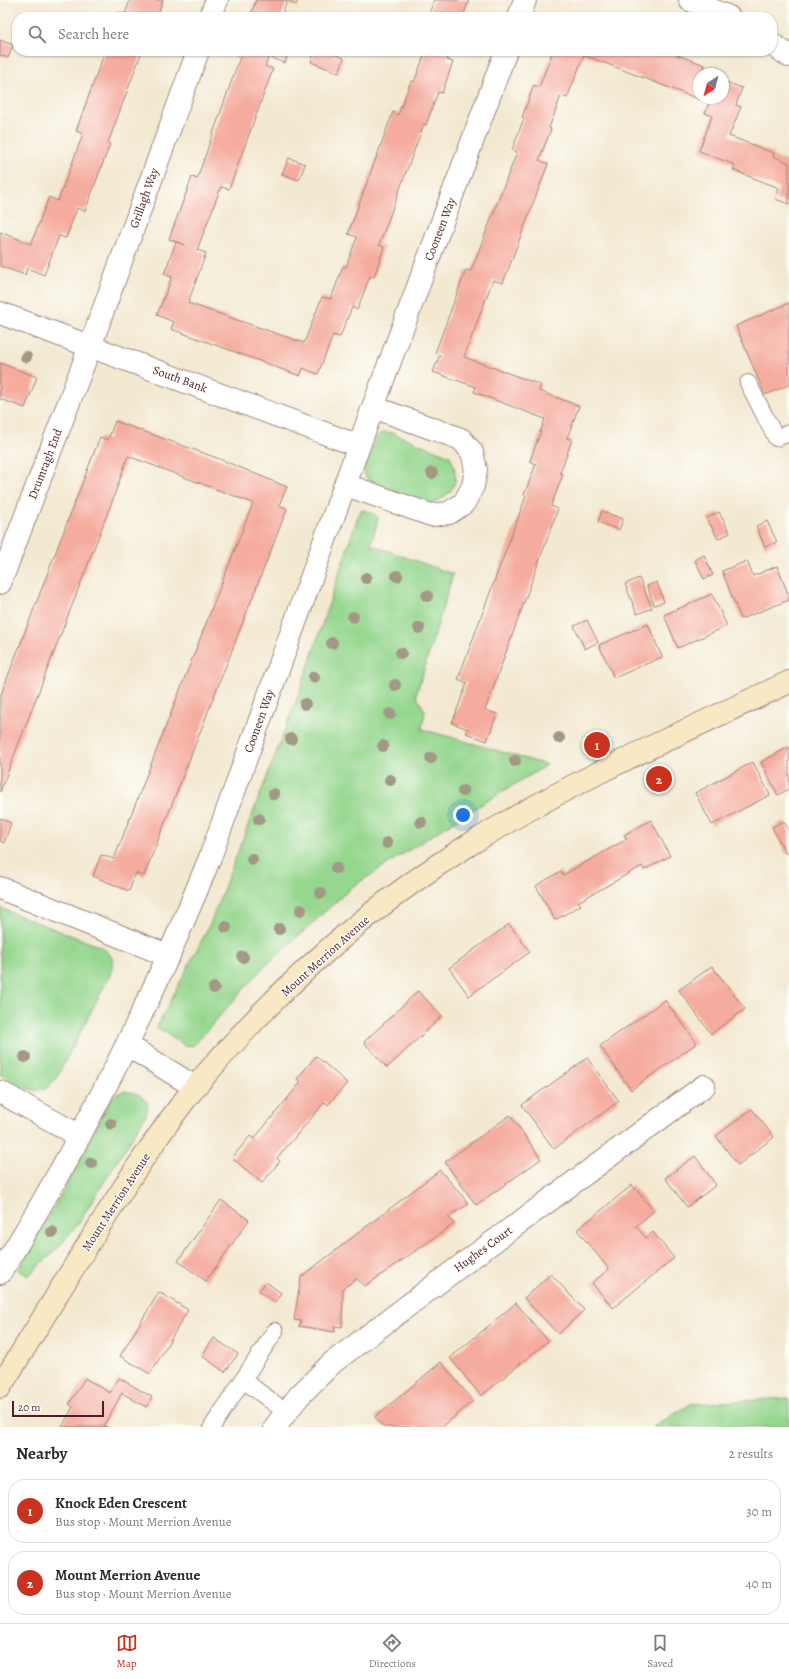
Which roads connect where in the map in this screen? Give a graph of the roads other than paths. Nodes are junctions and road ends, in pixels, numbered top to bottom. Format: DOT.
graph roads {
  1 [pos="217,0"];
  2 [pos="525,0"];
  3 [pos="690,0"];
  4 [pos="212,12"];
  5 [pos="521,12"];
  6 [pos="718,12"];
  7 [pos="777,48"];
  8 [pos="196,56"];
  9 [pos="504,56"];
  10 [pos="789,56"];
  11 [pos="0,313"];
  12 [pos="90,346"];
  13 [pos="748,383"];
  14 [pos="374,407"];
  15 [pos="789,433"];
  16 [pos="359,446"];
  17 [pos="346,486"];
  18 [pos="0,583"];
  19 [pos="789,682"];
  20 [pos="0,888"];
  21 [pos="169,956"];
  22 [pos="127,1045"];
  23 [pos="704,1086"];
  24 [pos="195,1087"];
  25 [pos="0,1092"];
  26 [pos="80,1136"];
  27 [pos="0,1273"];
  28 [pos="275,1331"];
  29 [pos="243,1380"];
  30 [pos="0,1386"];
  31 [pos="280,1420"];
  32 [pos="212,1427"];
  1 -- 4 [label="street"];
  2 -- 5 [label="street"];
  3 -- 6 [label="street"];
  7 -- 10 [label="street"];
  8 -- 12 [label="street, Grillagh Way"];
  9 -- 14 [label="street, Cooneen Way"];
  11 -- 12 [label="street, South Bank"];
  12 -- 16 [label="street, South Bank"];
  12 -- 18 [label="street, Drumragh End"];
  13 -- 15 [label="lane"];
  14 -- 16 [label="street, Cooneen Way"];
  14 -- 17 [label="street"];
  16 -- 17 [label="street, Cooneen Way"];
  17 -- 21 [label="street, Cooneen Way"];
  19 -- 24 [label="street, Mount Merrion Avenue"];
  20 -- 21 [label="street"];
  21 -- 22 [label="street, Cooneen Way"];
  22 -- 24 [label="street"];
  22 -- 26 [label="street, Cooneen Way"];
  23 -- 31 [label="street, Hughes Court"];
  24 -- 30 [label="street, Mount Merrion Avenue"];
  25 -- 26 [label="street"];
  26 -- 27 [label="street"];
  28 -- 29 [label="lane"];
  29 -- 31 [label="lane"];
  29 -- 32 [label="lane"];
}
